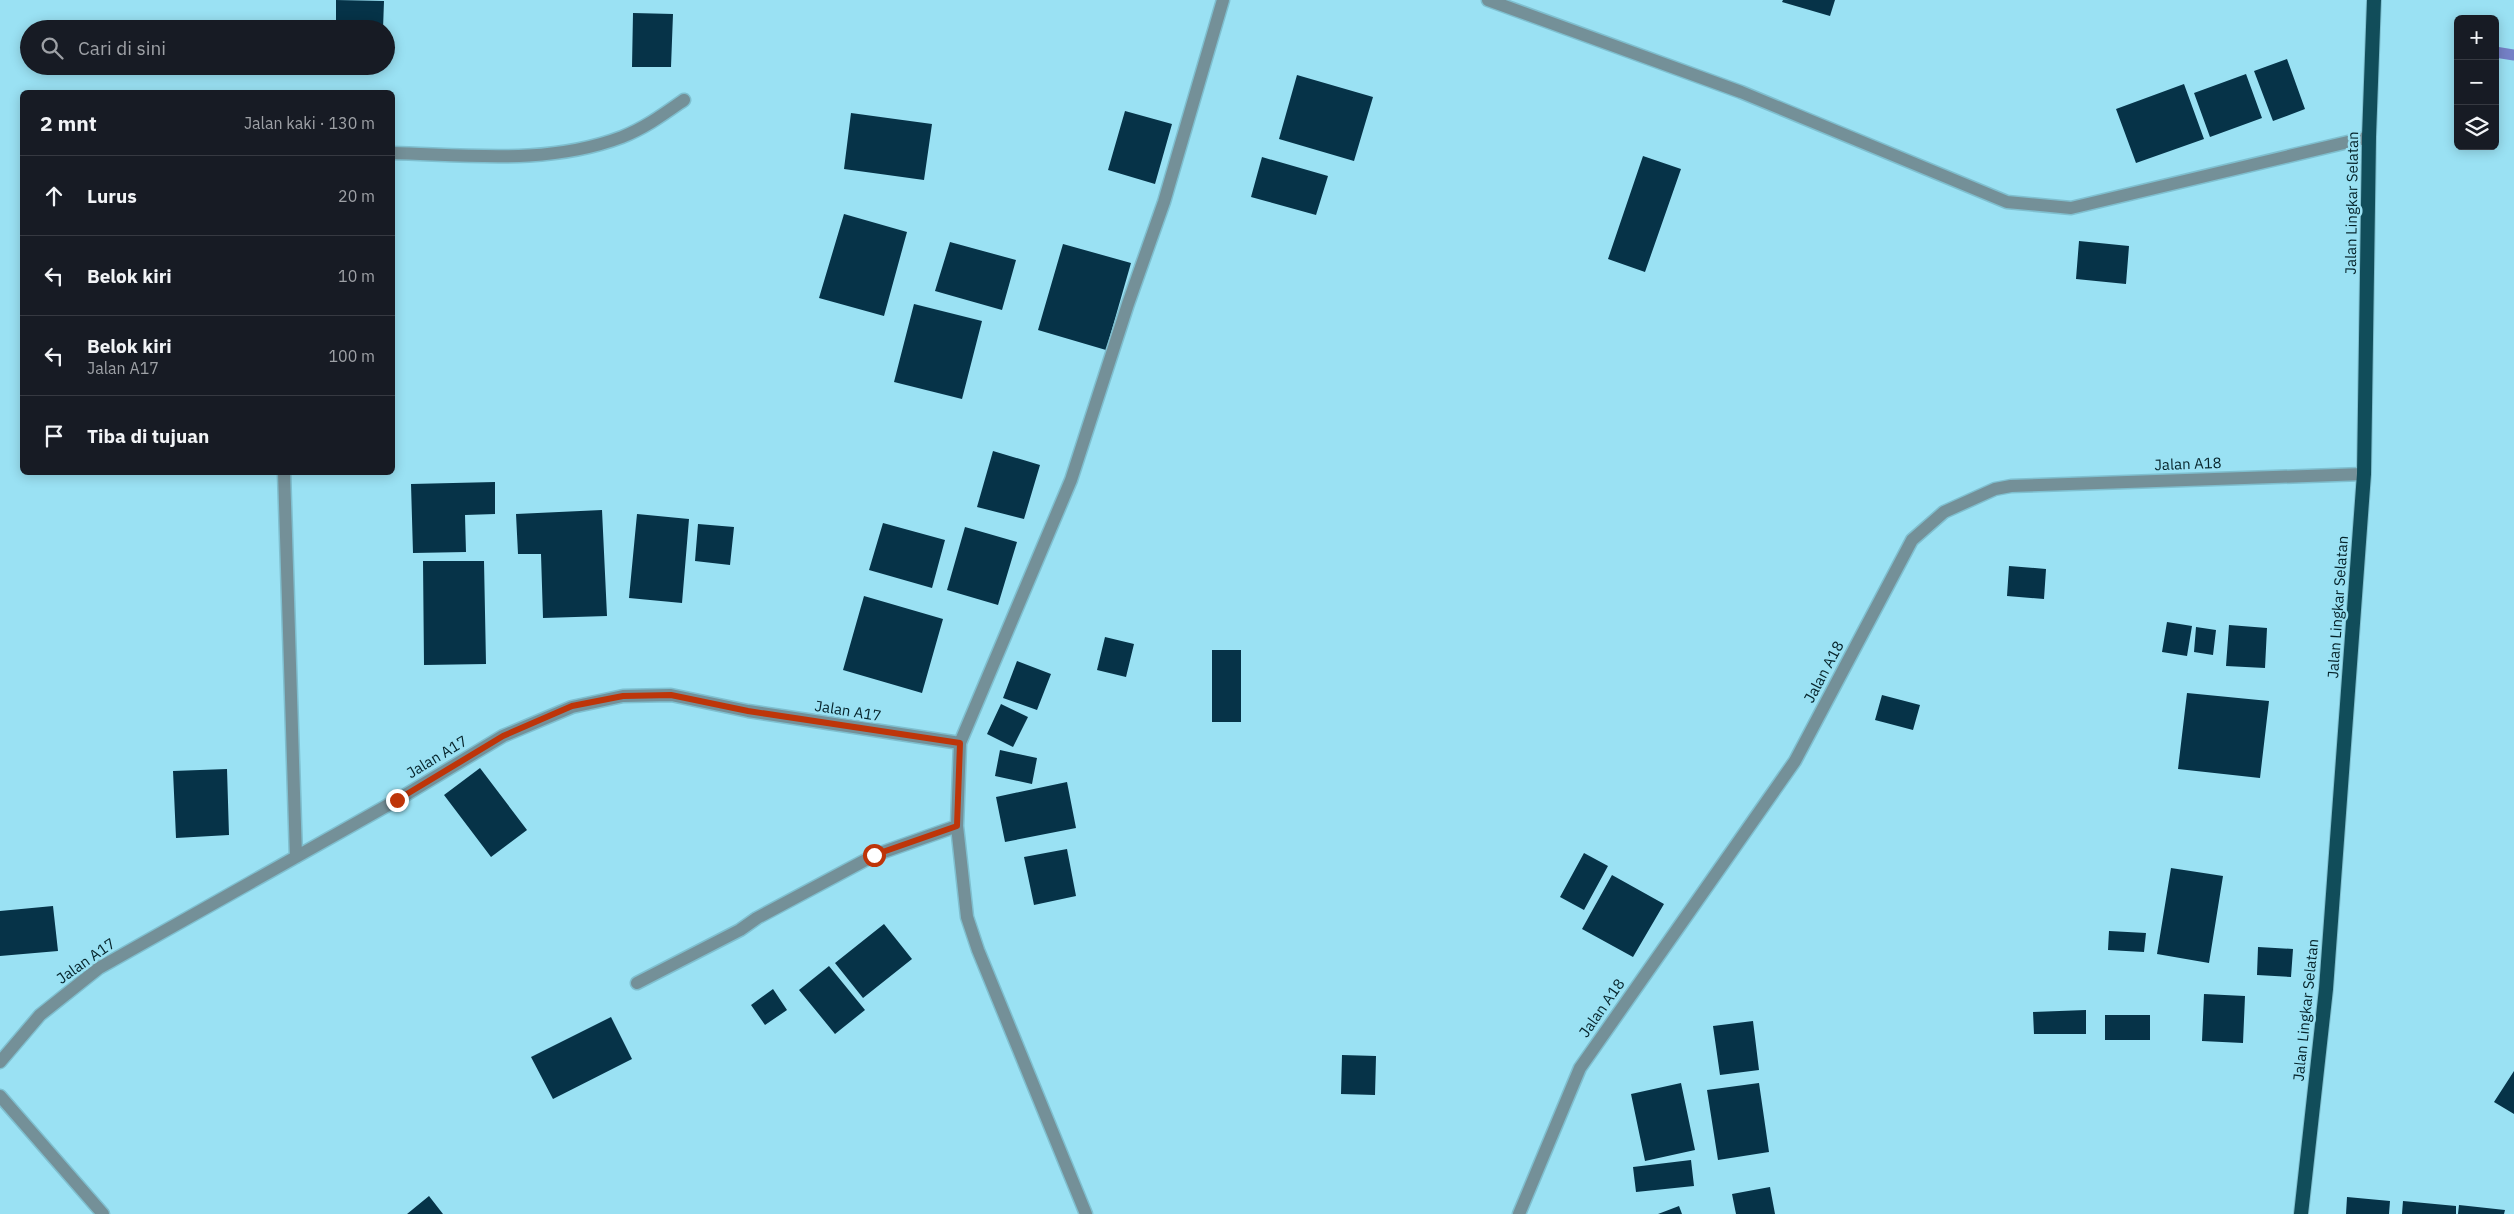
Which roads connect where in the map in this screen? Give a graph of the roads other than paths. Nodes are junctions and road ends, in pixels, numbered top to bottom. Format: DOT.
graph roads {
  1 [pos="1224,0"];
  2 [pos="1488,0"];
  3 [pos="2374,0"];
  4 [pos="684,100"];
  5 [pos="2369,137"];
  6 [pos="395,153"];
  7 [pos="2364,474"];
  8 [pos="284,475"];
  9 [pos="960,743"];
  10 [pos="957,826"];
  11 [pos="296,857"];
  12 [pos="638,983"];
  13 [pos="0,1062"];
  14 [pos="0,1096"];
  15 [pos="103,1214"];
  16 [pos="1086,1214"];
  17 [pos="1518,1214"];
  18 [pos="2301,1214"];
  1 -- 9 [label="street"];
  2 -- 5 [label="street"];
  3 -- 5 [label="highway, Jalan Lingkar Selatan"];
  4 -- 6 [label="street"];
  5 -- 7 [label="highway, Jalan Lingkar Selatan"];
  7 -- 17 [label="street, Jalan A18"];
  7 -- 18 [label="highway, Jalan Lingkar Selatan"];
  8 -- 11 [label="street"];
  9 -- 10 [label="street"];
  9 -- 11 [label="street, Jalan A17"];
  10 -- 12 [label="street"];
  10 -- 16 [label="street"];
  11 -- 13 [label="street, Jalan A17"];
  14 -- 15 [label="street"];
}
